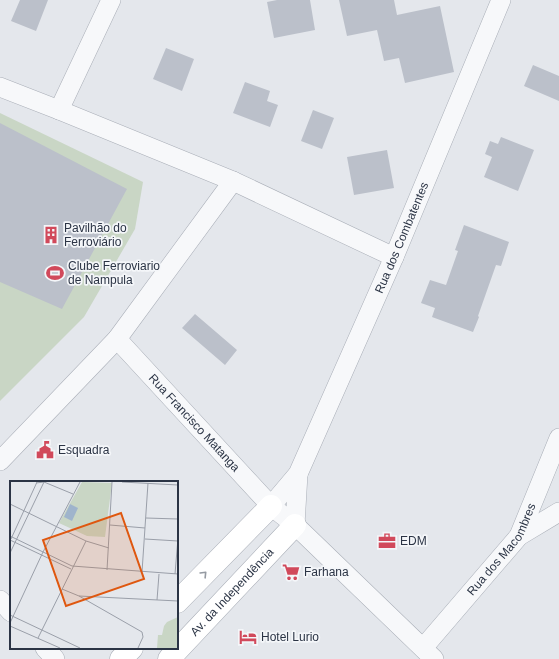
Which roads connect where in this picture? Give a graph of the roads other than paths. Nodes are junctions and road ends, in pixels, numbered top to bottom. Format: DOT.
graph roads {
  1 [pos="111,0"];
  2 [pos="501,0"];
  3 [pos="0,87"];
  4 [pos="59,110"];
  5 [pos="233,181"];
  6 [pos="394,258"];
  7 [pos="118,339"];
  8 [pos="559,438"];
  9 [pos="0,461"];
  10 [pos="298,474"];
  11 [pos="271,506"];
  12 [pos="559,512"];
  13 [pos="295,525"];
  14 [pos="519,536"];
  15 [pos="0,600"];
  16 [pos="178,601"];
  17 [pos="10,611"];
  18 [pos="46,649"];
  19 [pos="131,649"];
  20 [pos="429,654"];
  21 [pos="55,659"];
  22 [pos="121,659"];
  23 [pos="169,659"];
  1 -- 4 [label="street"];
  2 -- 6 [label="street, Rua dos Combatentes"];
  3 -- 4 [label="street"];
  4 -- 5 [label="street"];
  5 -- 6 [label="street"];
  5 -- 7 [label="street"];
  6 -- 10 [label="street, Rua dos Combatentes"];
  7 -- 9 [label="street"];
  7 -- 11 [label="street, Rua Francisco Matanga"];
  8 -- 14 [label="street, Rua dos Macombres"];
  10 -- 11 [label="street"];
  10 -- 13 [label="street"];
  11 -- 13 [label="street"];
  16 -- 11 [label="main road, one-way"];
  12 -- 14 [label="street"];
  13 -- 20 [label="street"];
  13 -- 23 [label="main road, Av. da Independência"];
  14 -- 20 [label="street, Rua dos Macombres"];
  15 -- 17 [label="street"];
  18 -- 21 [label="street"];
  19 -- 22 [label="main road"];
}
